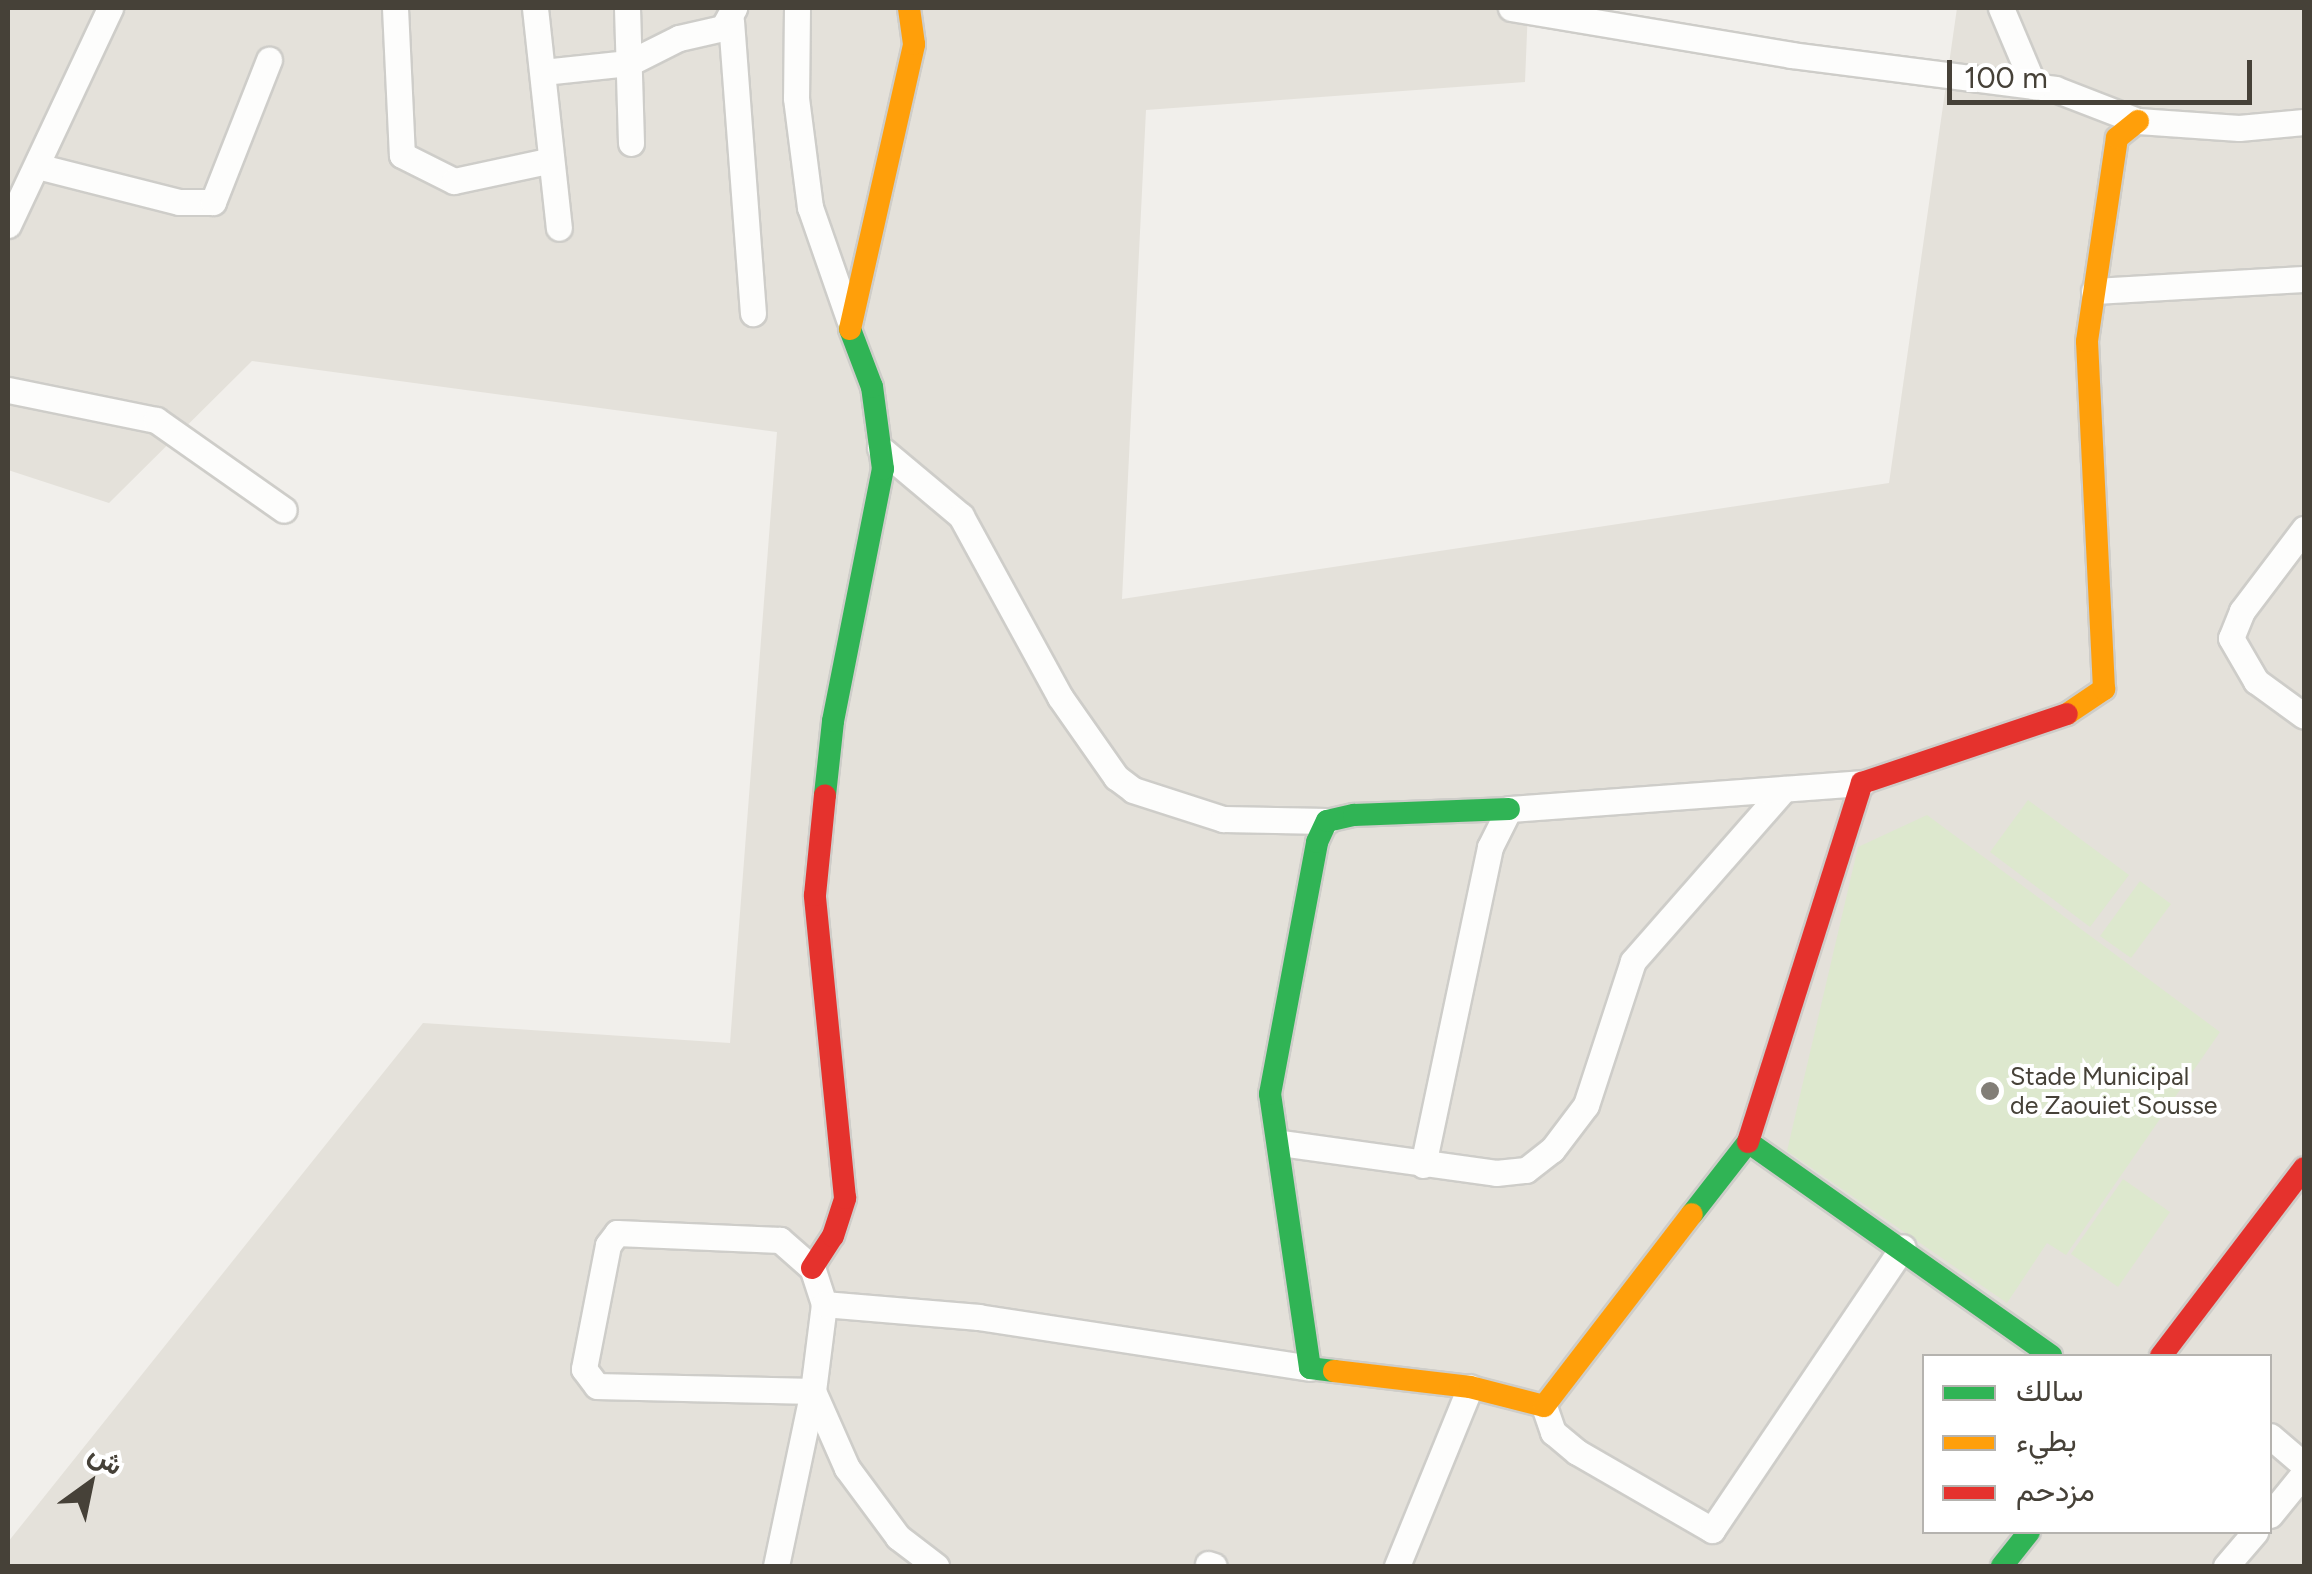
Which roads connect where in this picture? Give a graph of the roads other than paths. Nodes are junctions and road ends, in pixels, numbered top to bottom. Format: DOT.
graph roads {
  1 [pos="110,8"];
  2 [pos="395,8"];
  3 [pos="535,8"];
  4 [pos="627,8"];
  5 [pos="796,8"];
  6 [pos="910,8"];
  7 [pos="1511,8"];
  8 [pos="2000,8"];
  9 [pos="733,14"];
  10 [pos="269,60"];
  11 [pos="629,63"];
  12 [pos="543,72"];
  13 [pos="2034,86"];
  14 [pos="2138,121"];
  15 [pos="2304,122"];
  16 [pos="631,143"];
  17 [pos="548,161"];
  18 [pos="37,166"];
  19 [pos="8,225"];
  20 [pos="558,228"];
  21 [pos="2304,279"];
  22 [pos="2094,292"];
  23 [pos="753,313"];
  24 [pos="850,323"];
  25 [pos="8,390"];
  26 [pos="880,448"];
  27 [pos="284,510"];
  28 [pos="2304,529"];
  29 [pos="2304,716"];
  30 [pos="1862,783"];
  31 [pos="1784,789"];
  32 [pos="1509,810"];
  33 [pos="1328,820"];
  34 [pos="1748,1142"];
  35 [pos="1281,1143"];
  36 [pos="1423,1165"];
  37 [pos="2304,1168"];
  38 [pos="1903,1247"];
  39 [pos="812,1268"];
  40 [pos="824,1304"];
  41 [pos="2048,1354"];
  42 [pos="2167,1354"];
  43 [pos="1310,1368"];
  44 [pos="1470,1387"];
  45 [pos="813,1392"];
  46 [pos="1544,1406"];
  47 [pos="2272,1438"];
  48 [pos="2304,1465"];
  49 [pos="2304,1473"];
  50 [pos="2272,1513"];
  51 [pos="2027,1534"];
  52 [pos="2254,1534"];
  53 [pos="776,1566"];
  54 [pos="936,1566"];
  55 [pos="1396,1566"];
  56 [pos="2002,1566"];
  57 [pos="2226,1566"];
  1 -- 18 [label="street"];
  2 -- 17 [label="street"];
  3 -- 12 [label="street"];
  4 -- 11 [label="street"];
  5 -- 24 [label="street"];
  6 -- 24 [label="street"];
  7 -- 13 [label="street"];
  8 -- 13 [label="street"];
  9 -- 11 [label="street"];
  9 -- 23 [label="street"];
  10 -- 18 [label="street"];
  11 -- 12 [label="street"];
  11 -- 16 [label="street"];
  12 -- 17 [label="street"];
  13 -- 14 [label="street"];
  14 -- 15 [label="street"];
  14 -- 22 [label="street"];
  17 -- 20 [label="street"];
  18 -- 19 [label="street"];
  21 -- 22 [label="street"];
  22 -- 30 [label="street"];
  24 -- 26 [label="street"];
  25 -- 27 [label="street"];
  26 -- 33 [label="street"];
  26 -- 39 [label="street"];
  28 -- 29 [label="street"];
  30 -- 31 [label="street"];
  30 -- 34 [label="street"];
  31 -- 32 [label="street"];
  31 -- 36 [label="street"];
  32 -- 33 [label="street"];
  32 -- 36 [label="street"];
  33 -- 35 [label="street"];
  34 -- 38 [label="street"];
  34 -- 46 [label="street"];
  35 -- 36 [label="street"];
  35 -- 43 [label="street"];
  37 -- 42 [label="street"];
  38 -- 41 [label="street"];
  38 -- 46 [label="street"];
  39 -- 40 [label="street"];
  39 -- 45 [label="street"];
  40 -- 43 [label="street"];
  40 -- 45 [label="street"];
  43 -- 44 [label="street"];
  44 -- 46 [label="street"];
  44 -- 55 [label="street"];
  45 -- 53 [label="street"];
  45 -- 54 [label="street"];
  47 -- 48 [label="street"];
  49 -- 50 [label="street"];
  51 -- 56 [label="street"];
  52 -- 57 [label="street"];
}
